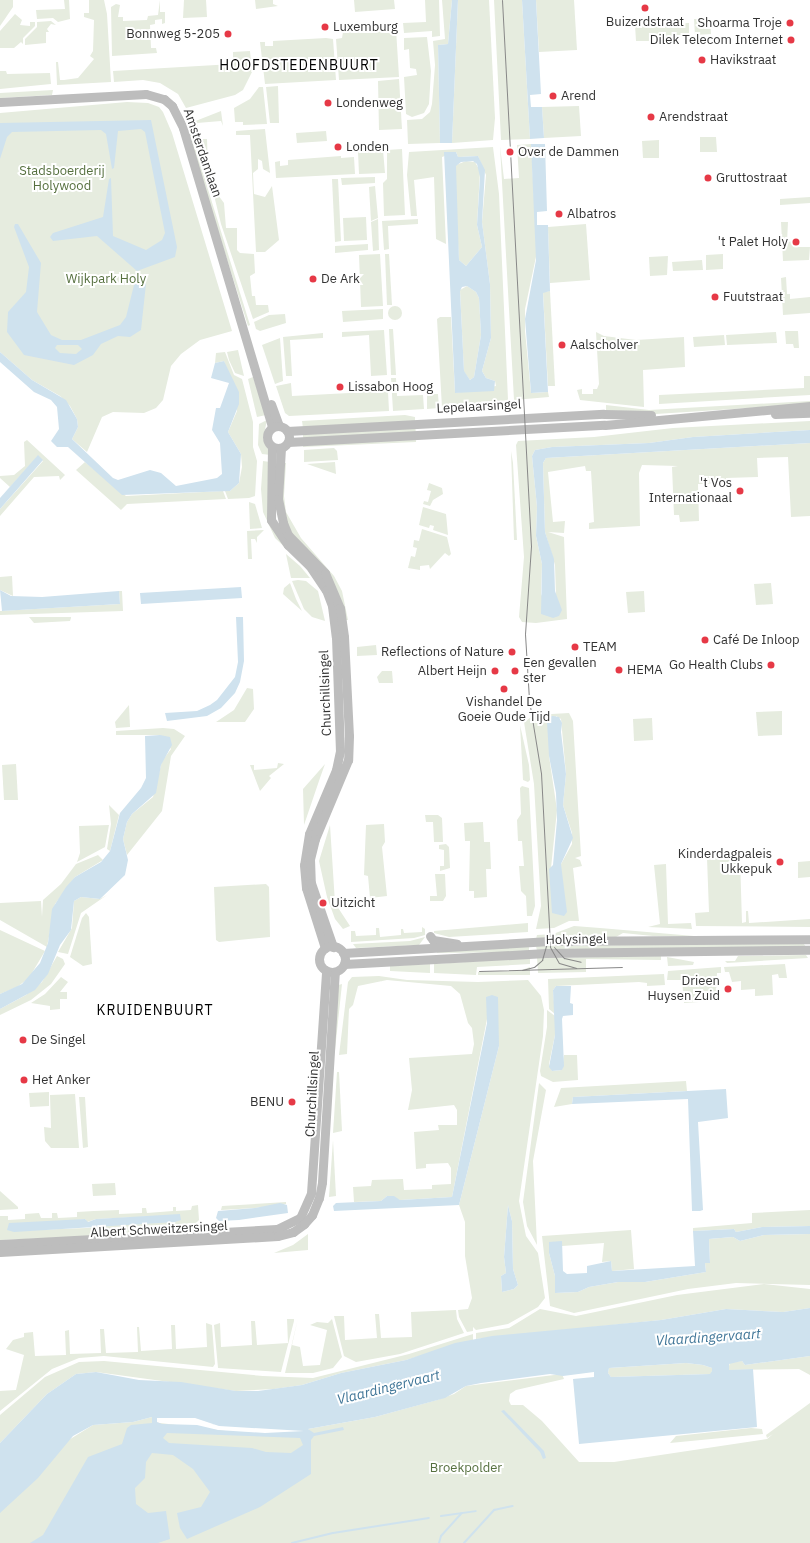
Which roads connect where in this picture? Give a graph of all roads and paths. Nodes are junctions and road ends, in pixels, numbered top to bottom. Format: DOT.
graph roads {
  1 [pos="0,102"];
  2 [pos="810,406"];
  3 [pos="810,412"];
  4 [pos="733,413"];
  5 [pos="673,417"];
  6 [pos="279,428"];
  7 [pos="280,446"];
  8 [pos="430,936"];
  9 [pos="810,939"];
  10 [pos="462,946"];
  11 [pos="329,948"];
  12 [pos="810,950"];
  13 [pos="343,953"];
  14 [pos="344,964"];
  15 [pos="326,971"];
  16 [pos="335,972"];
  17 [pos="308,1213"];
  18 [pos="0,1244"];
  19 [pos="0,1252"];
  1 -- 6 [label="street, Amsterdamlaan"];
  2 -- 4 [label="street, Lepelaarsingel"];
  3 -- 4 [label="street, Lepelaarsingel"];
  4 -- 5 [label="street, Lepelaarsingel"];
  5 -- 6 [label="street, Lepelaarsingel"];
  5 -- 7 [label="street, Lepelaarsingel"];
  6 -- 7 [label="street"];
  6 -- 7 [label="street"];
  7 -- 11 [label="street, Churchillsingel"];
  8 -- 10 [label="street, Holysingel"];
  9 -- 10 [label="street, Holysingel"];
  10 -- 13 [label="street, Holysingel"];
  11 -- 13 [label="street"];
  11 -- 15 [label="street"];
  12 -- 14 [label="street, Holysingel"];
  13 -- 14 [label="street"];
  14 -- 16 [label="street"];
  15 -- 16 [label="street"];
  15 -- 17 [label="street, Churchillsingel"];
  16 -- 17 [label="street, Churchillsingel"];
  17 -- 18 [label="street, Albert Schweitzersingel"];
  17 -- 19 [label="street, Albert Schweitzersingel"];
}
